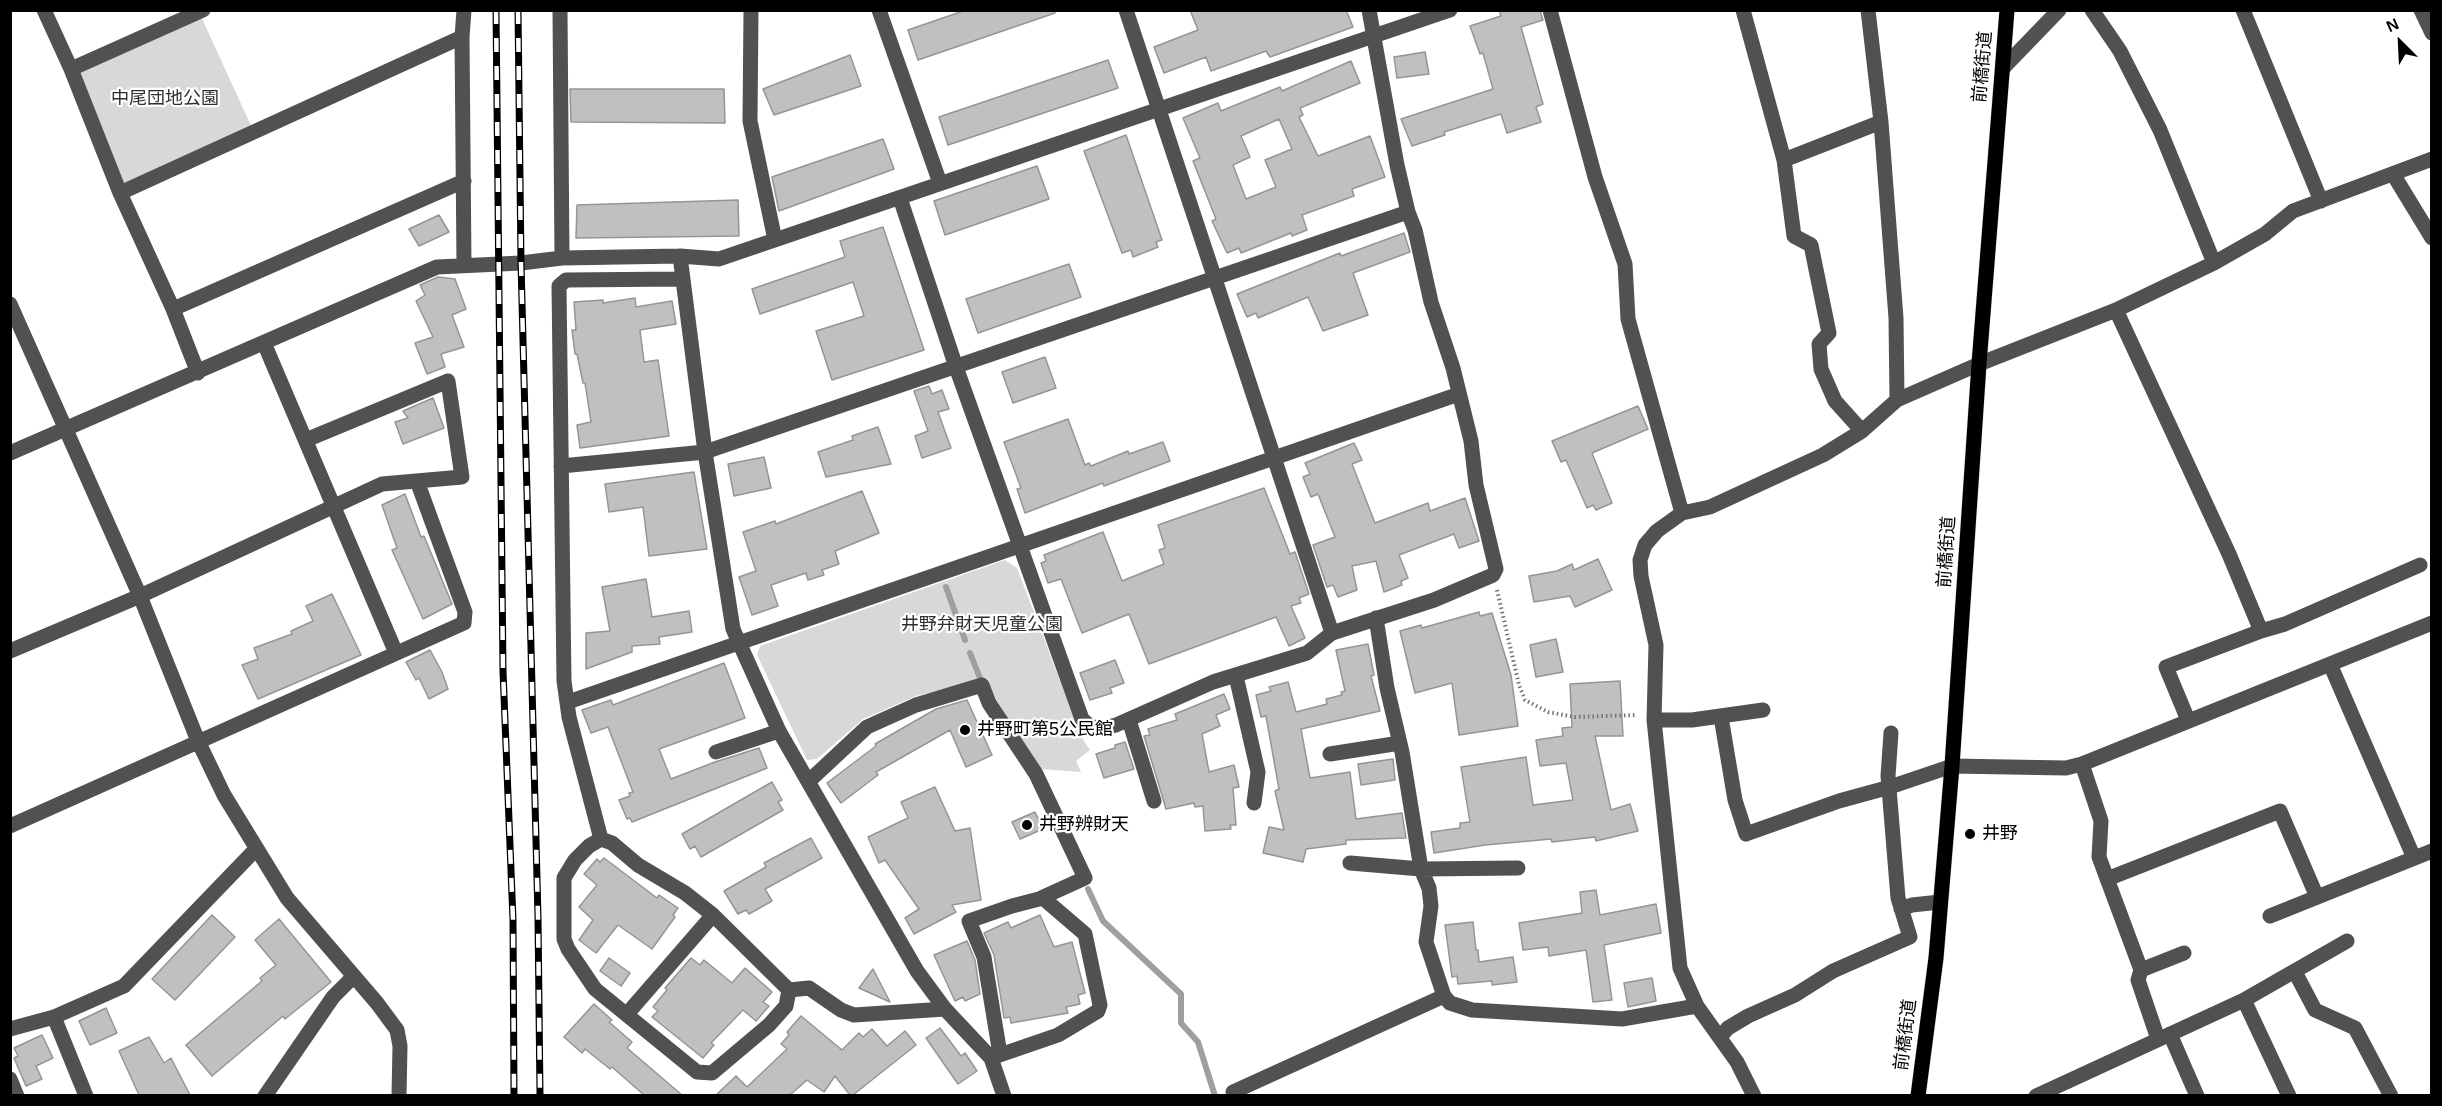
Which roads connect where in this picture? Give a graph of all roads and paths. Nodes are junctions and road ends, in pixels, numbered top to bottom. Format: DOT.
graph roads {
  1 [pos="44,10"];
  2 [pos="202,10"];
  3 [pos="464,10"];
  4 [pos="560,10"];
  5 [pos="751,10"];
  6 [pos="879,10"];
  7 [pos="1369,10"];
  8 [pos="1450,10"];
  9 [pos="1550,10"];
  10 [pos="1743,10"];
  11 [pos="1868,10"];
  12 [pos="2007,10"];
  13 [pos="2059,10"];
  14 [pos="2092,10"];
  15 [pos="2242,10"];
  16 [pos="2421,10"];
  17 [pos="1130,12"];
  18 [pos="2432,33"];
  19 [pos="1375,35"];
  20 [pos="462,37"];
  21 [pos="2003,68"];
  22 [pos="70,69"];
  23 [pos="1158,111"];
  24 [pos="1881,122"];
  25 [pos="2432,159"];
  26 [pos="1784,160"];
  27 [pos="2393,174"];
  28 [pos="464,181"];
  29 [pos="940,183"];
  30 [pos="120,193"];
  31 [pos="900,198"];
  32 [pos="2321,201"];
  33 [pos="1408,212"];
  34 [pos="2432,238"];
  35 [pos="775,240"];
  36 [pos="680,256"];
  37 [pos="562,258"];
  38 [pos="2214,263"];
  39 [pos="464,265"];
  40 [pos="1214,278"];
  41 [pos="682,279"];
  42 [pos="10,304"];
  43 [pos="173,309"];
  44 [pos="2116,310"];
  45 [pos="264,343"];
  46 [pos="1979,364"];
  47 [pos="956,367"];
  48 [pos="198,373"];
  49 [pos="1459,394"];
  50 [pos="1898,400"];
  51 [pos="66,430"];
  52 [pos="1862,431"];
  53 [pos="306,440"];
  54 [pos="705,452"];
  55 [pos="10,453"];
  56 [pos="1275,459"];
  57 [pos="561,466"];
  58 [pos="417,481"];
  59 [pos="333,506"];
  60 [pos="1682,513"];
  61 [pos="1020,546"];
  62 [pos="2420,564"];
  63 [pos="1493,575"];
  64 [pos="140,596"];
  65 [pos="1376,618"];
  66 [pos="2432,623"];
  67 [pos="2261,631"];
  68 [pos="1332,633"];
  69 [pos="739,643"];
  70 [pos="10,651"];
  71 [pos="396,653"];
  72 [pos="2330,664"];
  73 [pos="1236,676"];
  74 [pos="568,702"];
  75 [pos="1763,710"];
  76 [pos="1654,717"];
  77 [pos="1721,717"];
  78 [pos="1129,720"];
  79 [pos="2188,720"];
  80 [pos="779,731"];
  81 [pos="1891,733"];
  82 [pos="198,741"];
  83 [pos="1400,743"];
  84 [pos="716,753"];
  85 [pos="1330,754"];
  86 [pos="2082,764"];
  87 [pos="1952,766"];
  88 [pos="809,781"];
  89 [pos="1890,787"];
  90 [pos="1154,801"];
  91 [pos="1254,803"];
  92 [pos="10,826"];
  93 [pos="601,839"];
  94 [pos="256,849"];
  95 [pos="2432,851"];
  96 [pos="2414,858"];
  97 [pos="1350,863"];
  98 [pos="1518,868"];
  99 [pos="1422,869"];
  100 [pos="2107,879"];
  101 [pos="2317,897"];
  102 [pos="1041,898"];
  103 [pos="1940,902"];
  104 [pos="1901,909"];
  105 [pos="713,915"];
  106 [pos="2270,916"];
  107 [pos="2347,941"];
  108 [pos="2184,954"];
  109 [pos="2142,970"];
  110 [pos="2295,972"];
  111 [pos="354,976"];
  112 [pos="789,990"];
  113 [pos="1444,996"];
  114 [pos="2244,1000"];
  115 [pos="1697,1006"];
  116 [pos="945,1010"];
  117 [pos="627,1014"];
  118 [pos="54,1017"];
  119 [pos="10,1029"];
  120 [pos="2164,1036"];
  121 [pos="1720,1037"];
  122 [pos="996,1056"];
  123 [pos="10,1079"];
  124 [pos="1233,1092"];
  125 [pos="17,1095"];
  126 [pos="86,1095"];
  127 [pos="265,1095"];
  128 [pos="399,1095"];
  129 [pos="1004,1095"];
  130 [pos="1754,1095"];
  131 [pos="1918,1095"];
  132 [pos="2036,1095"];
  133 [pos="2197,1095"];
  134 [pos="2289,1095"];
  135 [pos="2391,1095"];
  1 -- 22 [label="street"];
  2 -- 22 [label="street"];
  3 -- 20 [label="street"];
  4 -- 37 [label="street"];
  5 -- 35 [label="street"];
  6 -- 29 [label="street"];
  7 -- 19 [label="street"];
  8 -- 19 [label="street"];
  9 -- 60 [label="street"];
  10 -- 26 [label="street"];
  11 -- 24 [label="street"];
  12 -- 21 [label="main road, 前橋街道"];
  13 -- 21 [label="street"];
  14 -- 38 [label="street"];
  15 -- 32 [label="street"];
  16 -- 18 [label="street"];
  17 -- 23 [label="street"];
  19 -- 23 [label="street"];
  19 -- 33 [label="street"];
  20 -- 28 [label="street"];
  20 -- 30 [label="street"];
  21 -- 46 [label="main road, 前橋街道"];
  22 -- 30 [label="street"];
  23 -- 29 [label="street"];
  23 -- 40 [label="street"];
  24 -- 26 [label="street"];
  24 -- 50 [label="street"];
  25 -- 27 [label="street"];
  26 -- 52 [label="street"];
  27 -- 32 [label="street"];
  27 -- 34 [label="street"];
  28 -- 39 [label="street"];
  28 -- 43 [label="street"];
  29 -- 31 [label="street"];
  30 -- 43 [label="street"];
  31 -- 35 [label="street"];
  31 -- 47 [label="street"];
  32 -- 38 [label="street"];
  33 -- 40 [label="street"];
  33 -- 49 [label="street"];
  35 -- 36 [label="street"];
  36 -- 37 [label="street"];
  36 -- 41 [label="street"];
  37 -- 39 [label="street"];
  38 -- 44 [label="street"];
  39 -- 45 [label="street"];
  40 -- 47 [label="street"];
  40 -- 56 [label="street"];
  41 -- 54 [label="street"];
  41 -- 57 [label="street"];
  42 -- 51 [label="street"];
  43 -- 48 [label="street"];
  44 -- 46 [label="street"];
  44 -- 67 [label="street"];
  45 -- 48 [label="street"];
  45 -- 53 [label="street"];
  46 -- 50 [label="street"];
  46 -- 87 [label="main road, 前橋街道"];
  47 -- 54 [label="street"];
  47 -- 61 [label="street"];
  48 -- 51 [label="street"];
  49 -- 56 [label="street"];
  49 -- 63 [label="street"];
  50 -- 52 [label="street"];
  51 -- 55 [label="street"];
  51 -- 64 [label="street"];
  52 -- 60 [label="street"];
  53 -- 58 [label="street"];
  53 -- 59 [label="street"];
  54 -- 57 [label="street"];
  54 -- 69 [label="street"];
  56 -- 61 [label="street"];
  56 -- 68 [label="street"];
  57 -- 74 [label="street"];
  58 -- 59 [label="street"];
  58 -- 71 [label="street"];
  59 -- 64 [label="street"];
  59 -- 71 [label="street"];
  60 -- 76 [label="street"];
  61 -- 69 [label="street"];
  61 -- 78 [label="street"];
  62 -- 67 [label="street"];
  63 -- 65 [label="street"];
  63 -- 76 [label="path"];
  64 -- 70 [label="street"];
  64 -- 82 [label="street"];
  65 -- 68 [label="street"];
  65 -- 83 [label="street"];
  66 -- 72 [label="street"];
  67 -- 79 [label="street"];
  68 -- 73 [label="street"];
  69 -- 74 [label="street"];
  69 -- 80 [label="street"];
  71 -- 82 [label="street"];
  72 -- 79 [label="street"];
  72 -- 96 [label="street"];
  73 -- 78 [label="street"];
  73 -- 91 [label="street"];
  74 -- 93 [label="street"];
  75 -- 77 [label="street"];
  76 -- 77 [label="street"];
  76 -- 115 [label="street"];
  77 -- 89 [label="street"];
  78 -- 90 [label="street"];
  79 -- 86 [label="street"];
  80 -- 84 [label="street"];
  80 -- 88 [label="street"];
  81 -- 89 [label="street"];
  82 -- 92 [label="street"];
  82 -- 94 [label="street"];
  83 -- 85 [label="street"];
  83 -- 99 [label="street"];
  86 -- 87 [label="street"];
  86 -- 100 [label="street"];
  87 -- 89 [label="street"];
  87 -- 103 [label="main road, 前橋街道"];
  88 -- 102 [label="street"];
  88 -- 116 [label="street"];
  89 -- 104 [label="street"];
  93 -- 105 [label="street"];
  93 -- 117 [label="street"];
  94 -- 111 [label="street"];
  94 -- 118 [label="street"];
  95 -- 96 [label="street"];
  96 -- 101 [label="street"];
  97 -- 99 [label="street"];
  98 -- 99 [label="street"];
  99 -- 113 [label="street"];
  100 -- 101 [label="street"];
  100 -- 109 [label="street"];
  101 -- 106 [label="street"];
  102 -- 122 [label="street"];
  102 -- 122 [label="street"];
  103 -- 104 [label="street"];
  103 -- 131 [label="main road, 前橋街道"];
  104 -- 121 [label="street"];
  105 -- 112 [label="street"];
  105 -- 117 [label="street"];
  107 -- 110 [label="street"];
  108 -- 109 [label="street"];
  109 -- 120 [label="street"];
  110 -- 114 [label="street"];
  110 -- 135 [label="street"];
  111 -- 127 [label="street"];
  111 -- 128 [label="street"];
  112 -- 116 [label="street"];
  112 -- 117 [label="street"];
  113 -- 115 [label="street"];
  113 -- 124 [label="street"];
  114 -- 120 [label="street"];
  114 -- 134 [label="street"];
  115 -- 121 [label="street"];
  116 -- 122 [label="street"];
  118 -- 119 [label="street"];
  118 -- 126 [label="street"];
  120 -- 132 [label="street"];
  120 -- 133 [label="street"];
  121 -- 130 [label="street"];
  122 -- 129 [label="street"];
  123 -- 125 [label="street"];
}
